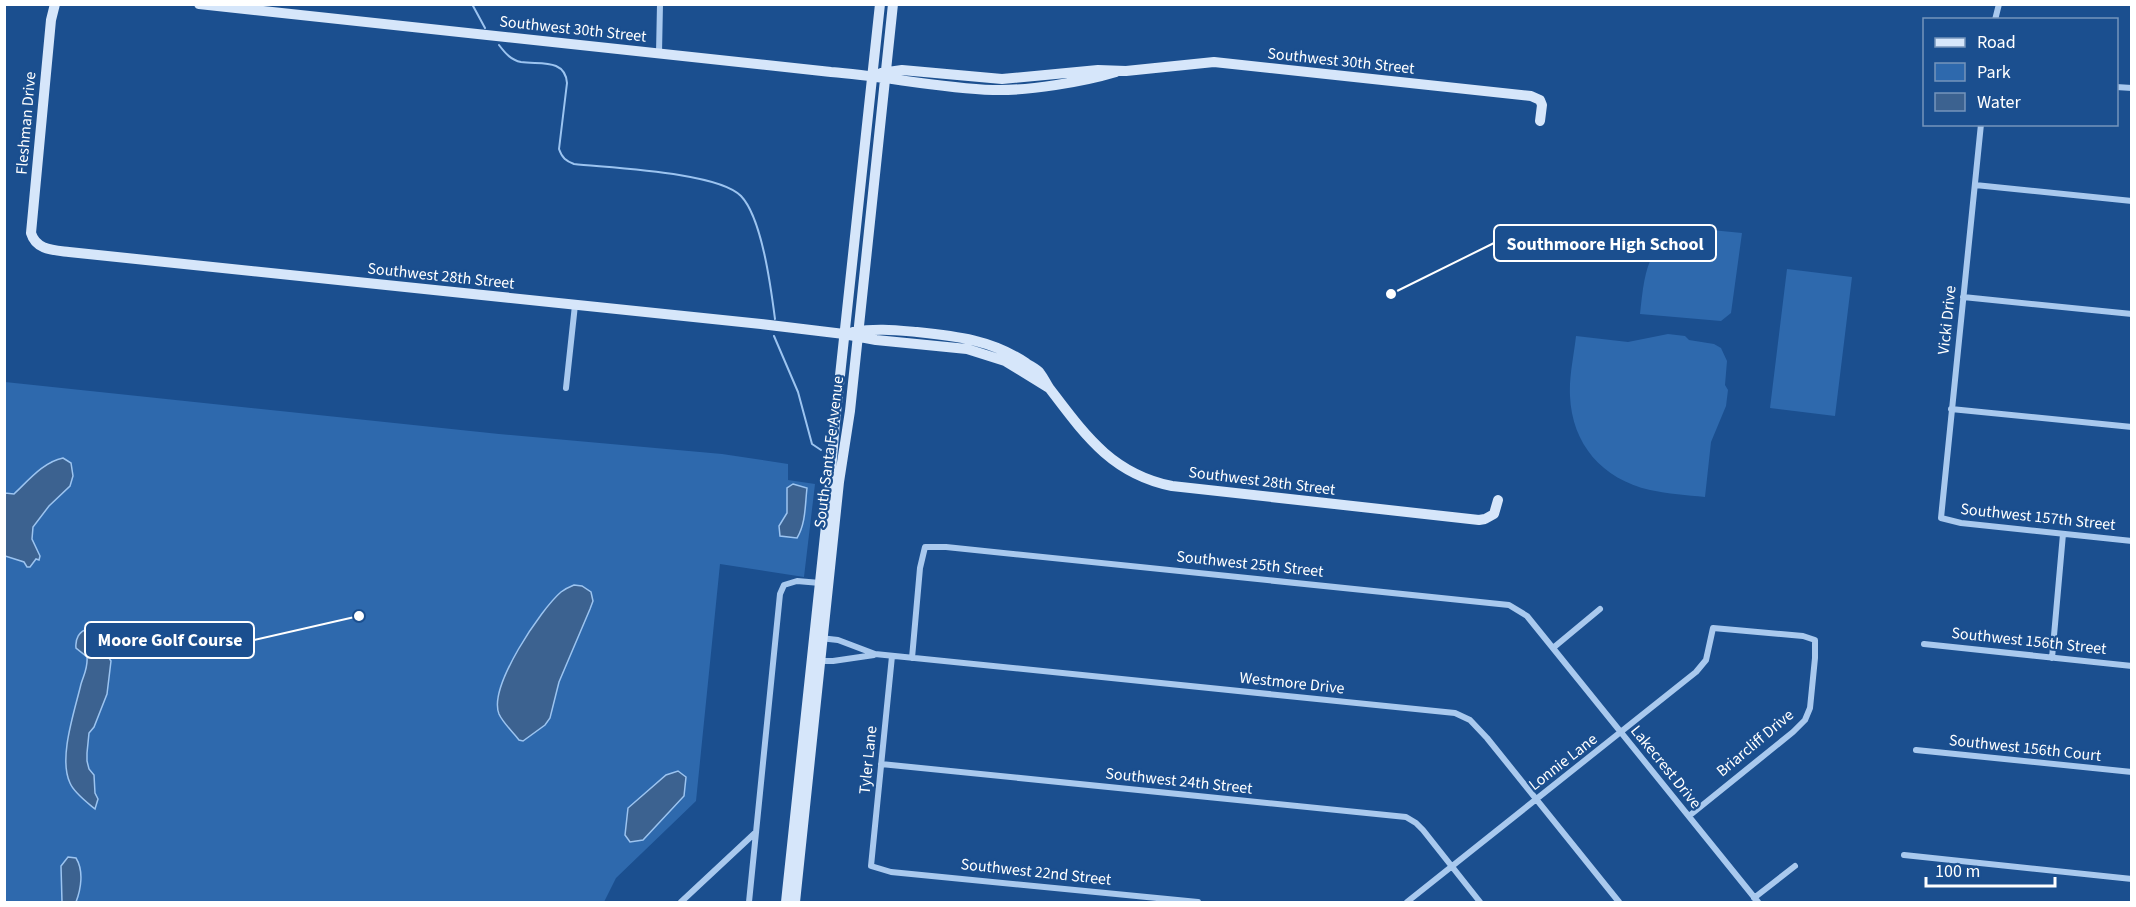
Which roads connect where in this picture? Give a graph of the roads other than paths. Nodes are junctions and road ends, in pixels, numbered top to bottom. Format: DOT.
graph roads {
  1 [pos="55,4"];
  2 [pos="199,4"];
  3 [pos="660,4"];
  4 [pos="880,4"];
  5 [pos="893,4"];
  6 [pos="659,54"];
  7 [pos="872,75"];
  8 [pos="886,75"];
  9 [pos="1540,121"];
  10 [pos="1981,126"];
  11 [pos="1975,185"];
  12 [pos="2132,201"];
  13 [pos="36,244"];
  14 [pos="1963,297"];
  15 [pos="575,305"];
  16 [pos="2132,314"];
  17 [pos="844,334"];
  18 [pos="858,334"];
  19 [pos="566,388"];
  20 [pos="1951,409"];
  21 [pos="2132,427"];
  22 [pos="1498,500"];
  23 [pos="1941,518"];
  24 [pos="2063,534"];
  25 [pos="2132,540"];
  26 [pos="820,583"];
  27 [pos="1600,609"];
  28 [pos="1713,628"];
  29 [pos="819,638"];
  30 [pos="1924,644"];
  31 [pos="1553,648"];
  32 [pos="875,654"];
  33 [pos="892,656"];
  34 [pos="912,658"];
  35 [pos="2052,658"];
  36 [pos="817,661"];
  37 [pos="2132,666"];
  38 [pos="1621,733"];
  39 [pos="1916,750"];
  40 [pos="881,764"];
  41 [pos="2132,772"];
  42 [pos="1537,799"];
  43 [pos="1689,816"];
  44 [pos="756,832"];
  45 [pos="1905,855"];
  46 [pos="871,866"];
  47 [pos="1795,866"];
  48 [pos="1452,867"];
  49 [pos="2132,879"];
  50 [pos="1756,900"];
  51 [pos="681,903"];
  52 [pos="749,903"];
  53 [pos="786,903"];
  54 [pos="795,903"];
  55 [pos="1198,903"];
  56 [pos="1407,903"];
  57 [pos="1480,903"];
  58 [pos="1619,903"];
  1 -- 13 [label="street, Fleshman Drive"];
  2 -- 6 [label="street, Southwest 30th Street"];
  3 -- 6 [label="street"];
  4 -- 7 [label="street, South Santa Fe Avenue"];
  5 -- 8 [label="street, South Santa Fe Avenue"];
  6 -- 7 [label="street, Southwest 30th Street"];
  7 -- 8 [label="street, Southwest 30th Street"];
  7 -- 17 [label="street, South Santa Fe Avenue"];
  8 -- 9 [label="street, Southwest 30th Street"];
  8 -- 18 [label="street, South Santa Fe Avenue"];
  10 -- 11 [label="street, Vicki Drive"];
  11 -- 12 [label="street"];
  11 -- 14 [label="street, Vicki Drive"];
  13 -- 15 [label="street, Southwest 28th Street"];
  14 -- 16 [label="street"];
  14 -- 20 [label="street, Vicki Drive"];
  15 -- 17 [label="street, Southwest 28th Street"];
  15 -- 19 [label="street"];
  17 -- 18 [label="street, Southwest 28th Street"];
  17 -- 26 [label="street, South Santa Fe Avenue"];
  18 -- 22 [label="street, Southwest 28th Street"];
  18 -- 29 [label="street, South Santa Fe Avenue"];
  20 -- 21 [label="street"];
  20 -- 23 [label="street, Vicki Drive"];
  23 -- 24 [label="street, Southwest 157th Street"];
  24 -- 25 [label="street, Southwest 157th Street"];
  24 -- 35 [label="street"];
  26 -- 29 [label="street, South Santa Fe Avenue"];
  26 -- 44 [label="street"];
  27 -- 31 [label="street"];
  28 -- 38 [label="street, Lonnie Lane"];
  28 -- 43 [label="street, Briarcliff Drive"];
  29 -- 32 [label="street, Westmore Drive"];
  29 -- 36 [label="street, South Santa Fe Avenue"];
  30 -- 35 [label="street, Southwest 156th Street"];
  31 -- 34 [label="street, Southwest 25th Street"];
  31 -- 38 [label="street, Lakecrest Drive"];
  32 -- 33 [label="street, Westmore Drive"];
  32 -- 36 [label="street, Westmore Drive"];
  33 -- 34 [label="street, Westmore Drive"];
  33 -- 40 [label="street, Tyler Lane"];
  34 -- 42 [label="street, Westmore Drive"];
  35 -- 37 [label="street, Southwest 156th Street"];
  36 -- 53 [label="street, South Santa Fe Avenue"];
  36 -- 54 [label="street, South Santa Fe Avenue"];
  38 -- 42 [label="street, Lonnie Lane"];
  38 -- 43 [label="street, Lakecrest Drive"];
  39 -- 41 [label="street, Southwest 156th Court"];
  40 -- 46 [label="street, Tyler Lane"];
  40 -- 48 [label="street, Southwest 24th Street"];
  42 -- 48 [label="street, Lonnie Lane"];
  42 -- 58 [label="street, Westmore Drive"];
  43 -- 50 [label="street, Lakecrest Drive"];
  44 -- 51 [label="street"];
  44 -- 52 [label="street"];
  45 -- 49 [label="street"];
  46 -- 55 [label="street, Southwest 22nd Street"];
  47 -- 50 [label="street"];
  48 -- 56 [label="street, Lonnie Lane"];
  48 -- 57 [label="street, Southwest 24th Street"];
}
